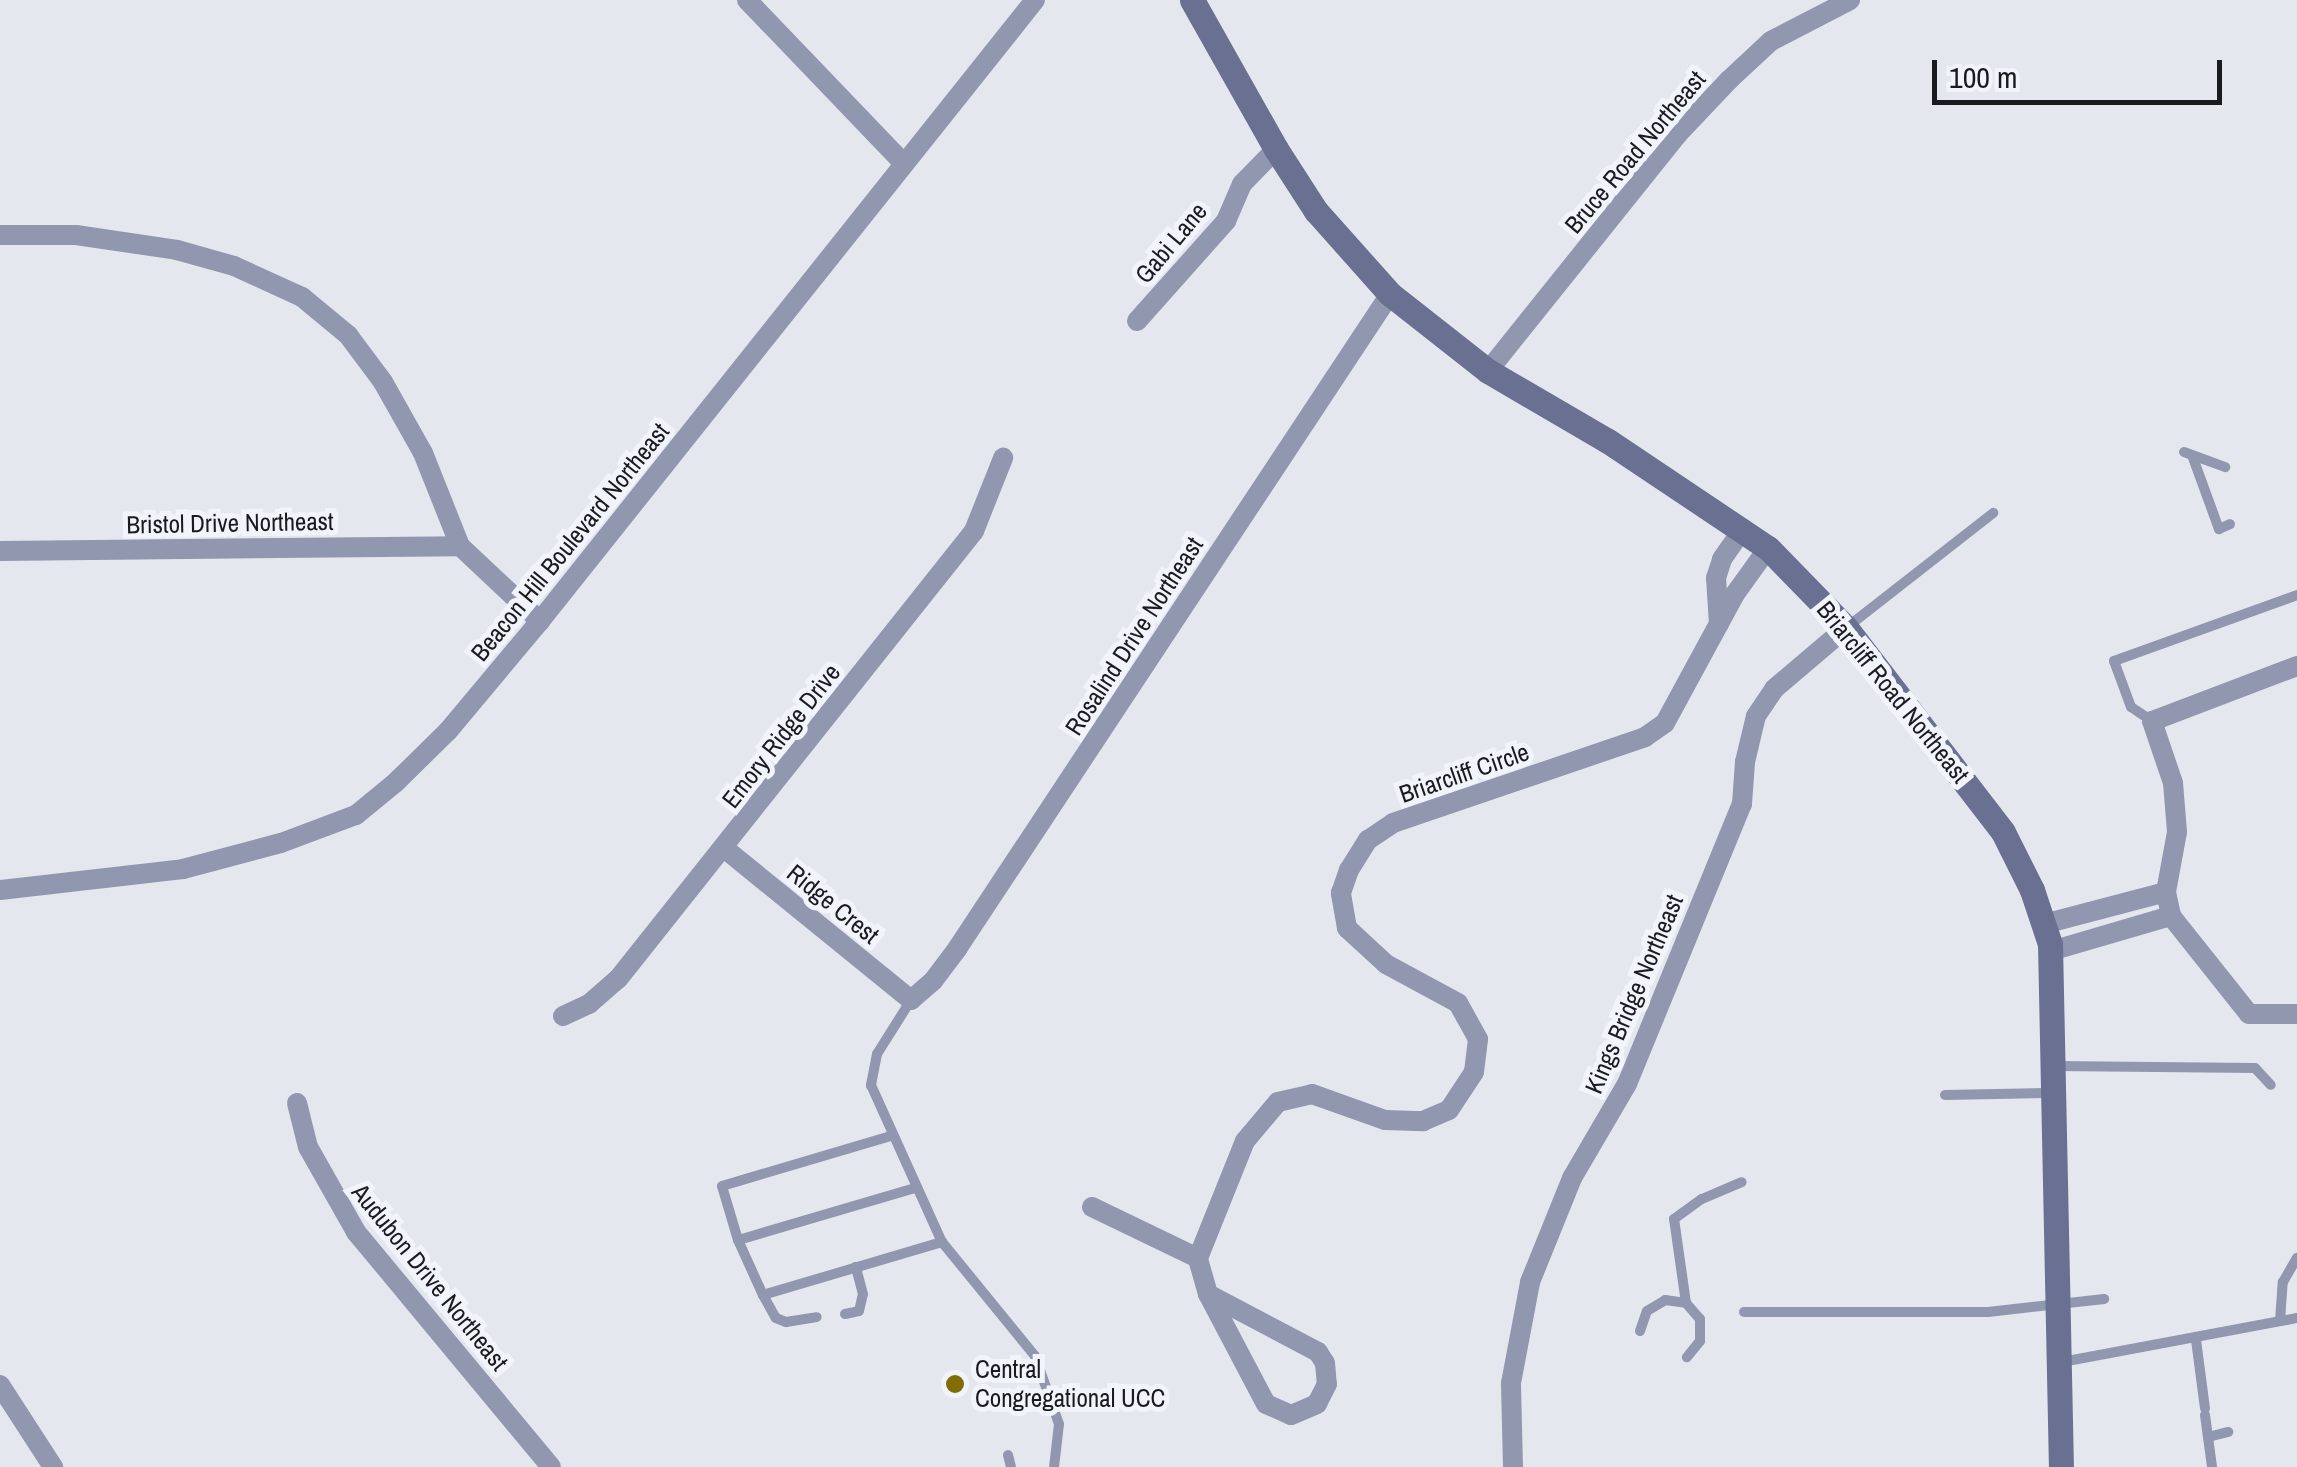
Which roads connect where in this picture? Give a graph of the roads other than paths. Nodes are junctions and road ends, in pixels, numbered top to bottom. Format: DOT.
graph roads {
  1 [pos="748,0"];
  2 [pos="1035,0"];
  3 [pos="1192,0"];
  4 [pos="1850,0"];
  5 [pos="1276,150"];
  6 [pos="904,164"];
  7 [pos="0,235"];
  8 [pos="1390,294"];
  9 [pos="1138,320"];
  10 [pos="1488,371"];
  11 [pos="1003,458"];
  12 [pos="2225,468"];
  13 [pos="1993,513"];
  14 [pos="2230,524"];
  15 [pos="1743,529"];
  16 [pos="460,546"];
  17 [pos="1768,548"];
  18 [pos="0,551"];
  19 [pos="2297,594"];
  20 [pos="540,621"];
  21 [pos="1719,625"];
  22 [pos="1846,628"];
  23 [pos="2297,666"];
  24 [pos="2152,722"];
  25 [pos="724,848"];
  26 [pos="0,890"];
  27 [pos="2166,892"];
  28 [pos="2122,903"];
  29 [pos="2171,916"];
  30 [pos="2044,924"];
  31 [pos="2129,928"];
  32 [pos="2050,951"];
  33 [pos="911,1000"];
  34 [pos="2297,1014"];
  35 [pos="562,1016"];
  36 [pos="2053,1066"];
  37 [pos="2270,1084"];
  38 [pos="2053,1093"];
  39 [pos="1945,1094"];
  40 [pos="298,1104"];
  41 [pos="891,1136"];
  42 [pos="1742,1182"];
  43 [pos="915,1188"];
  44 [pos="1092,1207"];
  45 [pos="738,1240"];
  46 [pos="942,1242"];
  47 [pos="1198,1258"];
  48 [pos="2297,1258"];
  49 [pos="856,1267"];
  50 [pos="1208,1294"];
  51 [pos="763,1295"];
  52 [pos="2104,1298"];
  53 [pos="1686,1303"];
  54 [pos="2058,1306"];
  55 [pos="1744,1312"];
  56 [pos="844,1314"];
  57 [pos="818,1318"];
  58 [pos="2297,1318"];
  59 [pos="2280,1321"];
  60 [pos="1640,1331"];
  61 [pos="2196,1340"];
  62 [pos="1687,1357"];
  63 [pos="2059,1363"];
  64 [pos="0,1386"];
  65 [pos="2228,1432"];
  66 [pos="2208,1437"];
  67 [pos="52,1467"];
  68 [pos="552,1467"];
  69 [pos="1054,1467"];
  70 [pos="1513,1467"];
  71 [pos="2061,1467"];
  72 [pos="2212,1467"];
  1 -- 6 [label="street"];
  2 -- 6 [label="street, Beacon Hill Boulevard Northeast"];
  3 -- 5 [label="main road, Briarcliff Road Northeast"];
  4 -- 10 [label="street, Bruce Road Northeast"];
  5 -- 8 [label="main road, Briarcliff Road Northeast"];
  5 -- 9 [label="street, Gabi Lane"];
  6 -- 20 [label="street, Beacon Hill Boulevard Northeast"];
  7 -- 16 [label="street"];
  8 -- 10 [label="main road, Briarcliff Road Northeast"];
  8 -- 33 [label="street, Rosalind Drive Northeast"];
  10 -- 15 [label="main road, Briarcliff Road Northeast"];
  11 -- 25 [label="street, Emory Ridge Drive"];
  12 -- 14 [label="lane"];
  13 -- 22 [label="lane"];
  15 -- 17 [label="main road, Briarcliff Road Northeast"];
  15 -- 21 [label="street, Briarcliff Circle"];
  16 -- 18 [label="street, Bristol Drive Northeast"];
  16 -- 20 [label="street"];
  17 -- 21 [label="street, Briarcliff Circle"];
  17 -- 22 [label="main road, Briarcliff Road Northeast"];
  19 -- 24 [label="lane"];
  20 -- 26 [label="street, Beacon Hill Boulevard Northeast"];
  21 -- 47 [label="street, Briarcliff Circle"];
  22 -- 30 [label="main road, Briarcliff Road Northeast"];
  22 -- 70 [label="street, Kings Bridge Northeast"];
  23 -- 24 [label="street"];
  24 -- 27 [label="street"];
  25 -- 33 [label="street, Ridge Crest"];
  25 -- 35 [label="street, Emory Ridge Drive"];
  27 -- 28 [label="street"];
  27 -- 29 [label="street"];
  28 -- 30 [label="street"];
  28 -- 31 [label="street"];
  29 -- 31 [label="street"];
  29 -- 34 [label="street"];
  30 -- 32 [label="main road, Briarcliff Road Northeast"];
  31 -- 32 [label="street"];
  32 -- 36 [label="main road, Briarcliff Road Northeast"];
  33 -- 41 [label="lane"];
  36 -- 37 [label="lane"];
  36 -- 38 [label="main road, Briarcliff Road Northeast"];
  38 -- 39 [label="lane"];
  38 -- 54 [label="main road, Briarcliff Road Northeast"];
  40 -- 68 [label="street, Audubon Drive Northeast"];
  41 -- 43 [label="lane"];
  41 -- 45 [label="lane"];
  42 -- 53 [label="lane"];
  43 -- 45 [label="lane"];
  43 -- 46 [label="lane"];
  44 -- 47 [label="street"];
  45 -- 51 [label="lane"];
  46 -- 49 [label="lane"];
  46 -- 69 [label="lane"];
  47 -- 50 [label="street"];
  48 -- 59 [label="lane"];
  49 -- 51 [label="lane"];
  49 -- 56 [label="lane"];
  50 -- 50 [label="street"];
  51 -- 57 [label="lane"];
  52 -- 54 [label="lane"];
  53 -- 60 [label="lane"];
  53 -- 62 [label="lane"];
  54 -- 55 [label="lane"];
  54 -- 63 [label="main road, Briarcliff Road Northeast"];
  58 -- 59 [label="lane"];
  59 -- 61 [label="lane"];
  61 -- 63 [label="lane"];
  61 -- 66 [label="lane"];
  63 -- 71 [label="main road, Briarcliff Road Northeast"];
  64 -- 67 [label="street"];
  65 -- 66 [label="lane"];
  66 -- 72 [label="lane"];
}
